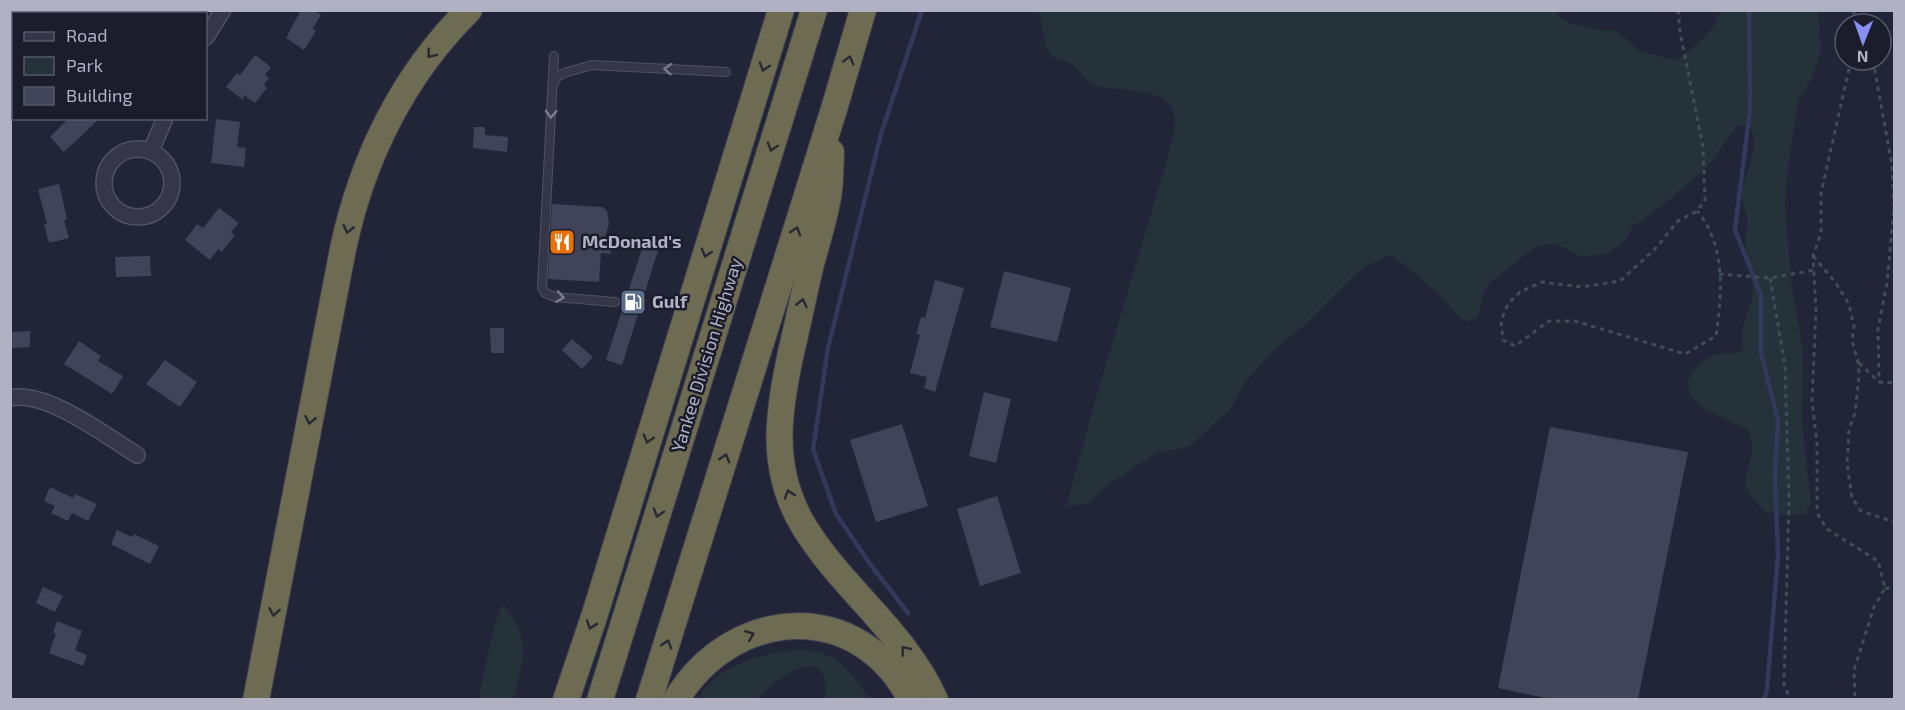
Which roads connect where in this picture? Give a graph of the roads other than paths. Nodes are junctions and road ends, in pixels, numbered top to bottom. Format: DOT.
graph roads {
  1 [pos="223,10"];
  2 [pos="470,10"];
  3 [pos="781,10"];
  4 [pos="814,10"];
  5 [pos="863,10"];
  6 [pos="207,35"];
  7 [pos="554,56"];
  8 [pos="726,72"];
  9 [pos="552,88"];
  10 [pos="834,109"];
  11 [pos="164,120"];
  12 [pos="151,151"];
  13 [pos="615,302"];
  14 [pos="10,398"];
  15 [pos="137,455"];
  16 [pos="256,699"];
  17 [pos="566,699"];
  18 [pos="600,699"];
  19 [pos="649,699"];
  20 [pos="676,699"];
  21 [pos="911,699"];
  22 [pos="935,699"];
  1 -- 6 [label="street"];
  2 -- 16 [label="highway, one-way"];
  3 -- 17 [label="highway, one-way"];
  4 -- 18 [label="highway, Yankee Division Highway, one-way"];
  10 -- 5 [label="highway, one-way"];
  7 -- 9 [label="lane"];
  8 -- 9 [label="lane, one-way"];
  9 -- 13 [label="lane, one-way"];
  19 -- 10 [label="highway, one-way"];
  22 -- 10 [label="highway, one-way"];
  11 -- 12 [label="street"];
  12 -- 12 [label="street"];
  14 -- 15 [label="street"];
  20 -- 21 [label="highway, one-way"];
}
